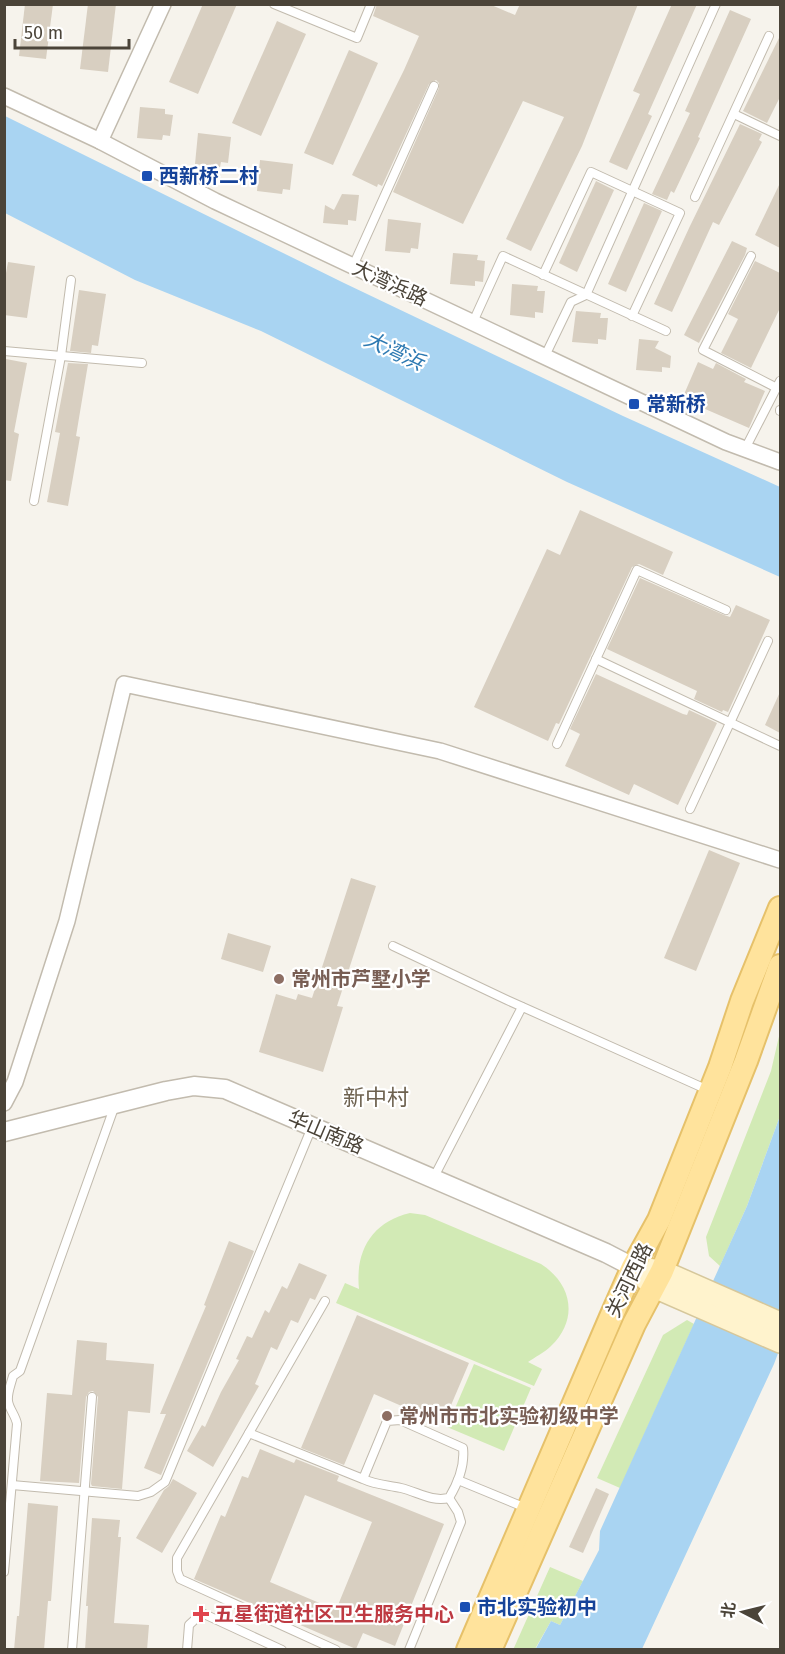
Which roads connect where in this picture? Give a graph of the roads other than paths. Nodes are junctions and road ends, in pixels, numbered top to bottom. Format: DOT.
graph roads {
  1 [pos="163,4"];
  2 [pos="274,4"];
  3 [pos="371,4"];
  4 [pos="716,4"];
  5 [pos="770,36"];
  6 [pos="434,86"];
  7 [pos="4,96"];
  8 [pos="734,114"];
  9 [pos="780,136"];
  10 [pos="100,141"];
  11 [pos="633,191"];
  12 [pos="695,197"];
  13 [pos="751,256"];
  14 [pos="353,266"];
  15 [pos="543,275"];
  16 [pos="71,280"];
  17 [pos="586,295"];
  18 [pos="632,316"];
  19 [pos="473,322"];
  20 [pos="666,331"];
  21 [pos="4,351"];
  22 [pos="61,356"];
  23 [pos="545,356"];
  24 [pos="142,363"];
  25 [pos="779,385"];
  26 [pos="745,449"];
  27 [pos="780,462"];
  28 [pos="34,501"];
  29 [pos="726,610"];
  30 [pos="768,641"];
  31 [pos="596,659"];
  32 [pos="730,722"];
  33 [pos="557,744"];
  34 [pos="780,746"];
  35 [pos="690,809"];
  36 [pos="780,860"];
  37 [pos="780,908"];
  38 [pos="393,946"];
  39 [pos="780,966"];
  40 [pos="522,1007"];
  41 [pos="710,1091"];
  42 [pos="4,1103"];
  43 [pos="116,1104"];
  44 [pos="312,1126"];
  45 [pos="4,1132"];
  46 [pos="433,1179"];
  47 [pos="633,1267"];
  48 [pos="658,1279"];
  49 [pos="702,1299"];
  50 [pos="325,1301"];
  51 [pos="780,1323"];
  52 [pos="780,1342"];
  53 [pos="92,1397"];
  54 [pos="249,1432"];
  55 [pos="363,1479"];
  56 [pos="458,1480"];
  57 [pos="12,1485"];
  58 [pos="84,1491"];
  59 [pos="449,1498"];
  60 [pos="528,1509"];
  61 [pos="6,1528"];
  62 [pos="4,1572"];
  63 [pos="72,1650"];
  64 [pos="187,1650"];
  65 [pos="282,1650"];
  66 [pos="336,1650"];
  67 [pos="409,1650"];
  68 [pos="468,1650"];
  69 [pos="489,1650"];
  1 -- 10 [label="street"];
  2 -- 3 [label="lane"];
  4 -- 11 [label="lane"];
  5 -- 8 [label="lane"];
  6 -- 14 [label="lane"];
  7 -- 10 [label="street, 大湾浜路"];
  8 -- 9 [label="lane"];
  8 -- 12 [label="lane"];
  10 -- 14 [label="street, 大湾浜路"];
  11 -- 15 [label="lane"];
  11 -- 17 [label="lane"];
  11 -- 18 [label="lane"];
  13 -- 25 [label="lane"];
  14 -- 19 [label="street, 大湾浜路"];
  15 -- 17 [label="lane"];
  15 -- 19 [label="lane"];
  16 -- 22 [label="lane"];
  17 -- 18 [label="lane"];
  17 -- 23 [label="lane"];
  18 -- 20 [label="lane"];
  19 -- 23 [label="street, 大湾浜路"];
  21 -- 22 [label="lane"];
  22 -- 24 [label="lane"];
  22 -- 28 [label="lane"];
  23 -- 26 [label="street, 大湾浜路"];
  25 -- 26 [label="lane"];
  26 -- 27 [label="street, 大湾浜路"];
  29 -- 31 [label="lane"];
  30 -- 32 [label="lane"];
  31 -- 32 [label="lane"];
  31 -- 33 [label="lane"];
  32 -- 34 [label="lane"];
  32 -- 35 [label="lane"];
  36 -- 42 [label="street"];
  37 -- 41 [label="main road, 关河西路"];
  38 -- 40 [label="lane"];
  39 -- 48 [label="main road, 关河西路"];
  40 -- 41 [label="lane"];
  40 -- 46 [label="lane"];
  41 -- 47 [label="main road, 关河西路"];
  43 -- 44 [label="street, 华山南路"];
  43 -- 45 [label="street, 华山南路"];
  43 -- 57 [label="lane"];
  44 -- 46 [label="street, 华山南路"];
  44 -- 58 [label="lane"];
  46 -- 47 [label="street, 华山南路"];
  47 -- 48 [label="main road"];
  47 -- 60 [label="main road, 关河西路"];
  48 -- 49 [label="main road"];
  48 -- 69 [label="main road, 关河西路"];
  49 -- 51 [label="main road"];
  49 -- 52 [label="main road"];
  50 -- 54 [label="lane"];
  53 -- 58 [label="lane"];
  54 -- 55 [label="lane"];
  54 -- 66 [label="lane"];
  55 -- 56 [label="lane"];
  55 -- 59 [label="lane"];
  56 -- 59 [label="lane"];
  56 -- 60 [label="lane"];
  57 -- 58 [label="lane"];
  57 -- 61 [label="lane"];
  58 -- 63 [label="lane"];
  59 -- 67 [label="lane"];
  60 -- 68 [label="main road, 关河西路"];
  61 -- 62 [label="lane"];
  64 -- 65 [label="lane"];
}
